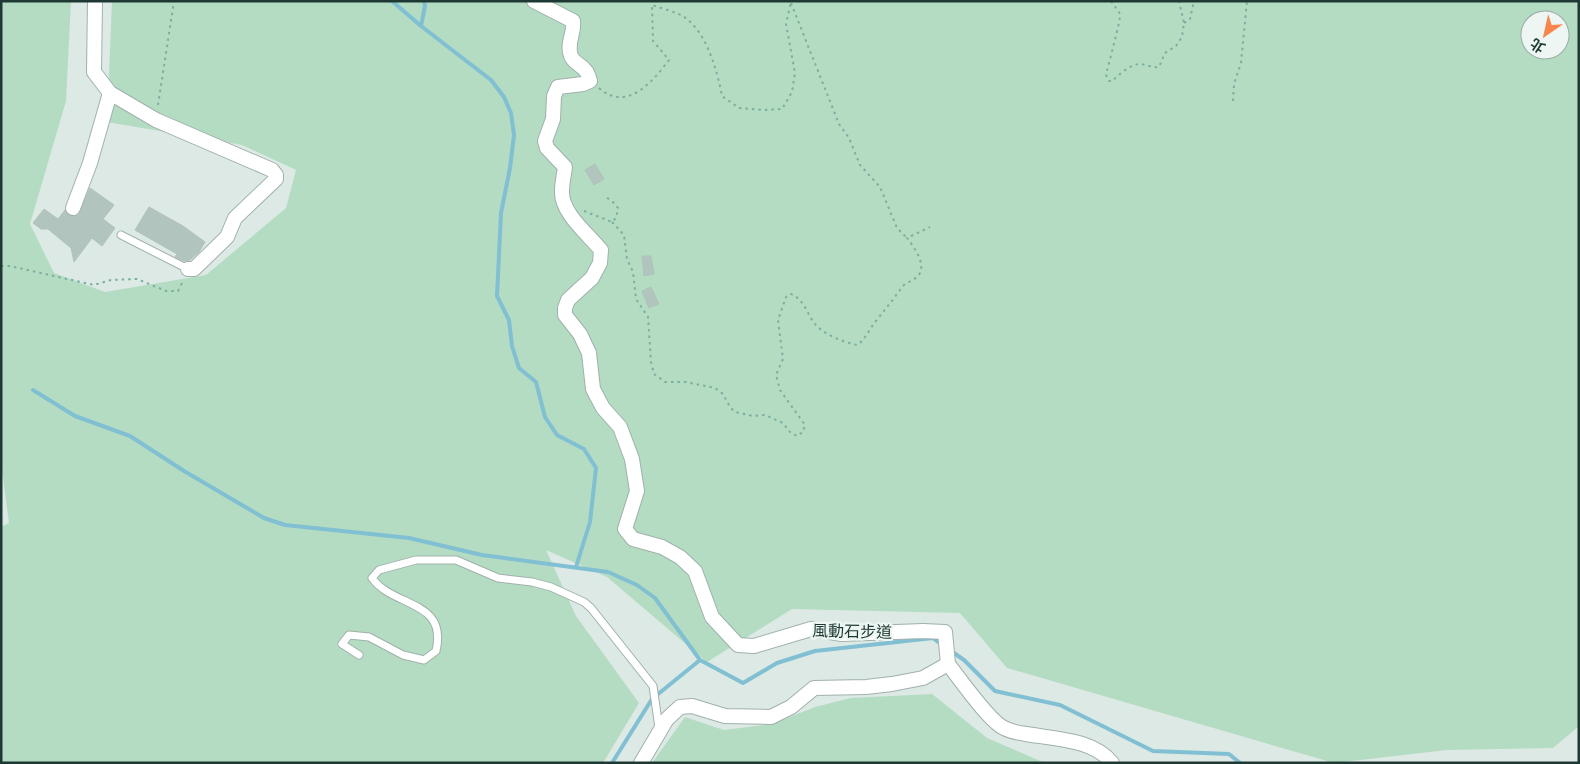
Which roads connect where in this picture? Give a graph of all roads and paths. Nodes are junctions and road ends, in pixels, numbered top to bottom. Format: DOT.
graph roads {
  1 [pos="95,1"];
  2 [pos="174,1"];
  3 [pos="534,1"];
  4 [pos="1112,1"];
  5 [pos="1178,1"];
  6 [pos="1194,1"];
  7 [pos="1247,1"];
  8 [pos="791,2"];
  9 [pos="1184,23"];
  10 [pos="590,81"];
  11 [pos="110,93"];
  12 [pos="1233,101"];
  13 [pos="156,120"];
  14 [pos="604,196"];
  15 [pos="564,201"];
  16 [pos="73,208"];
  17 [pos="612,222"];
  18 [pos="930,227"];
  19 [pos="120,235"];
  20 [pos="907,238"];
  21 [pos="1,266"];
  22 [pos="188,269"];
  23 [pos="359,655"];
  24 [pos="948,664"];
  25 [pos="660,731"];
  26 [pos="641,763"];
  27 [pos="1112,763"];
  1 -- 11 [label="street"];
  2 -- 13 [label="path"];
  3 -- 10 [label="street"];
  4 -- 9 [label="path"];
  5 -- 9 [label="path"];
  6 -- 9 [label="path"];
  7 -- 12 [label="path"];
  8 -- 10 [label="path"];
  8 -- 20 [label="path"];
  10 -- 15 [label="street, 風動石步道"];
  11 -- 13 [label="street"];
  11 -- 16 [label="street"];
  13 -- 22 [label="street"];
  14 -- 17 [label="path"];
  15 -- 17 [label="path"];
  15 -- 24 [label="street, 風動石步道"];
  17 -- 20 [label="path"];
  18 -- 20 [label="path"];
  19 -- 22 [label="lane"];
  21 -- 22 [label="path"];
  23 -- 25 [label="lane"];
  24 -- 25 [label="street"];
  24 -- 27 [label="street"];
  25 -- 26 [label="street"];
}
